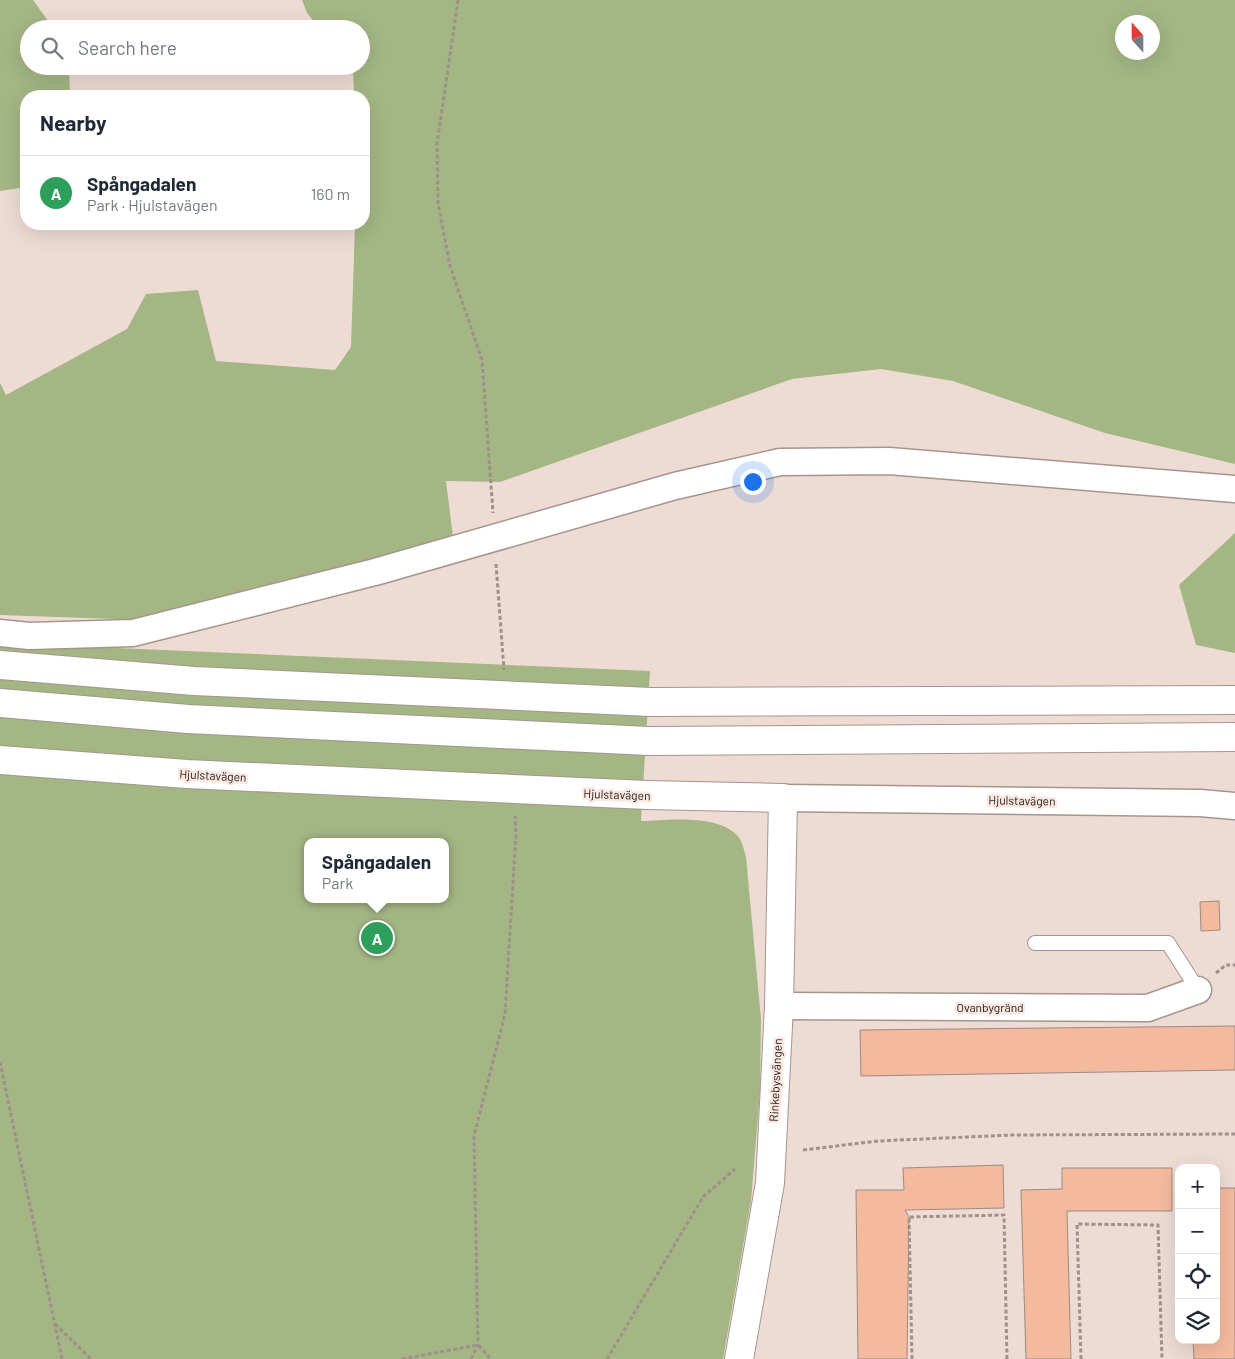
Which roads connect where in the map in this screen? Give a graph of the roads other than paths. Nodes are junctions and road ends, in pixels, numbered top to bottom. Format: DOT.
graph roads {
  1 [pos="1235,490"];
  2 [pos="0,634"];
  3 [pos="0,665"];
  4 [pos="1235,700"];
  5 [pos="0,703"];
  6 [pos="1235,736"];
  7 [pos="0,760"];
  8 [pos="783,798"];
  9 [pos="1235,806"];
  10 [pos="1035,943"];
  11 [pos="1198,990"];
  12 [pos="779,1006"];
  13 [pos="739,1359"];
  1 -- 2 [label="street"];
  3 -- 4 [label="main road, bridge"];
  5 -- 6 [label="main road, bridge"];
  7 -- 8 [label="main road, Hjulstavägen, bridge"];
  8 -- 9 [label="street, Hjulstavägen"];
  8 -- 12 [label="main road, Rinkebysvängen"];
  10 -- 11 [label="lane"];
  11 -- 12 [label="street, Ovanbygränd"];
  12 -- 13 [label="main road, Rinkebysvängen"];
}
